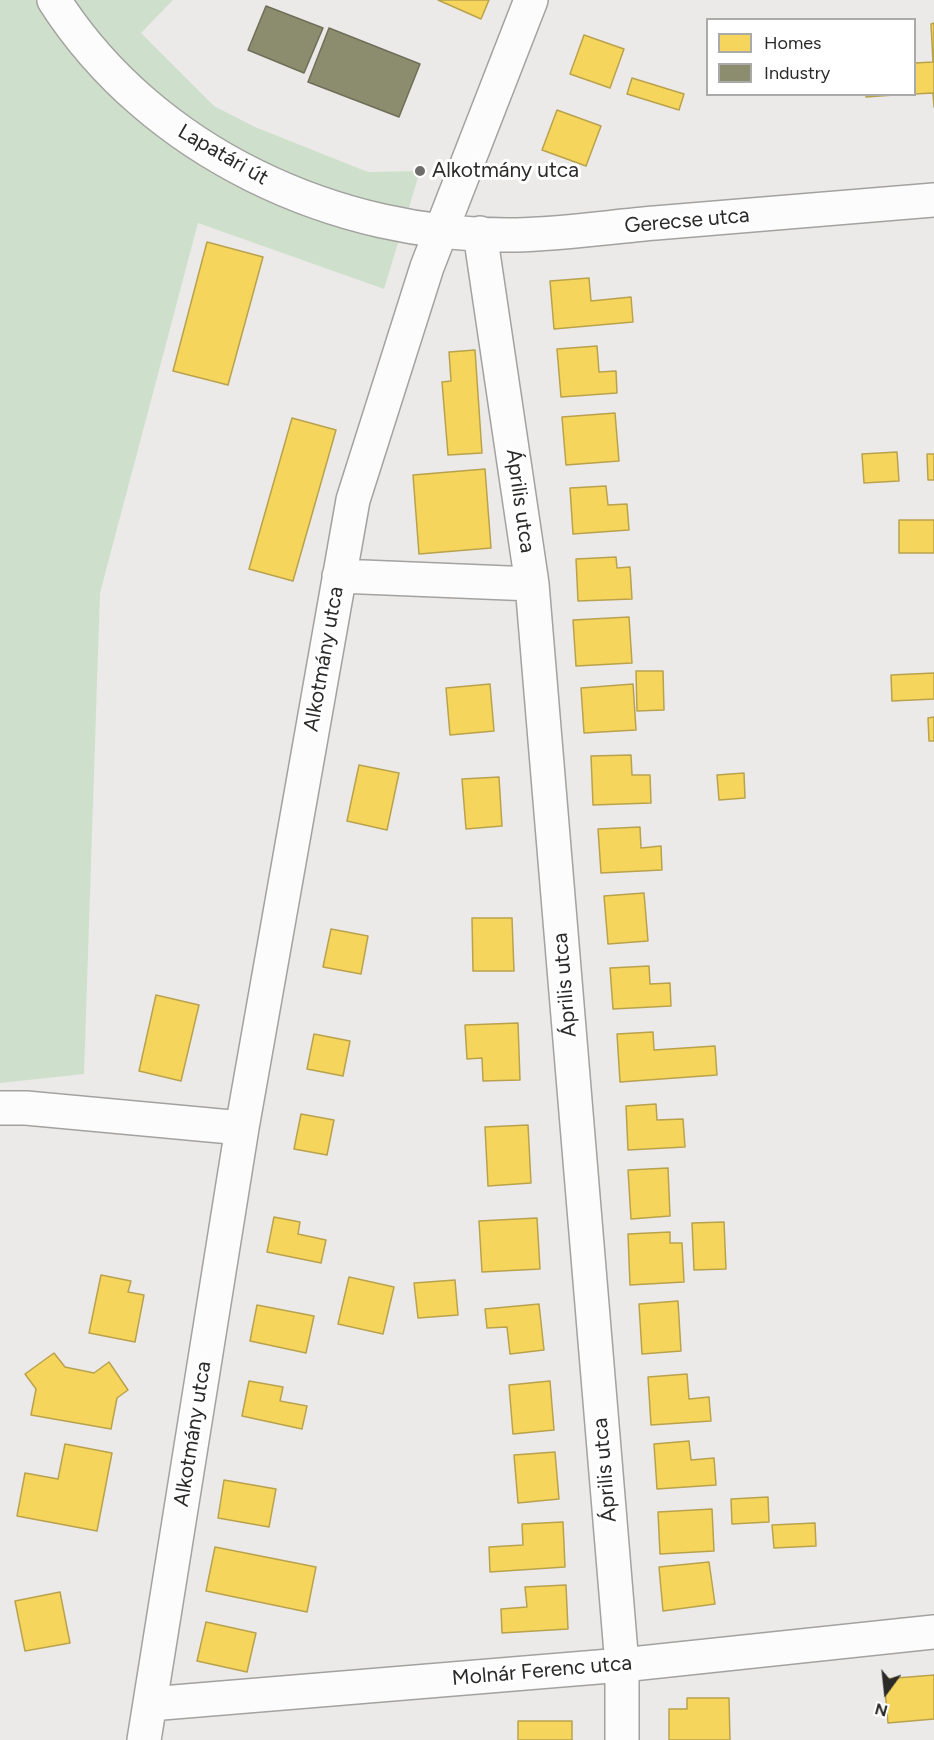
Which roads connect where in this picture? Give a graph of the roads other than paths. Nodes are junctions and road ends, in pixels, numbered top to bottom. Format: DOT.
graph roads {
  1 [pos="54,0"];
  2 [pos="531,0"];
  3 [pos="934,200"];
  4 [pos="441,230"];
  5 [pos="480,233"];
  6 [pos="339,576"];
  7 [pos="532,584"];
  8 [pos="0,1108"];
  9 [pos="242,1128"];
  10 [pos="934,1632"];
  11 [pos="622,1665"];
  12 [pos="150,1704"];
  13 [pos="144,1740"];
  14 [pos="622,1740"];
  1 -- 4 [label="street, Lapatári út"];
  2 -- 4 [label="street, Alkotmány utca"];
  3 -- 5 [label="street, Gerecse utca"];
  4 -- 5 [label="street, Gerecse utca"];
  4 -- 6 [label="street, Alkotmány utca"];
  5 -- 7 [label="street, Április utca"];
  6 -- 7 [label="street"];
  6 -- 9 [label="street, Alkotmány utca"];
  7 -- 11 [label="street, Április utca"];
  8 -- 9 [label="street"];
  9 -- 12 [label="street, Alkotmány utca"];
  10 -- 11 [label="street, Molnár Ferenc utca"];
  11 -- 12 [label="street, Molnár Ferenc utca"];
  11 -- 14 [label="street, Április utca"];
  12 -- 13 [label="street, Alkotmány utca"];
}
